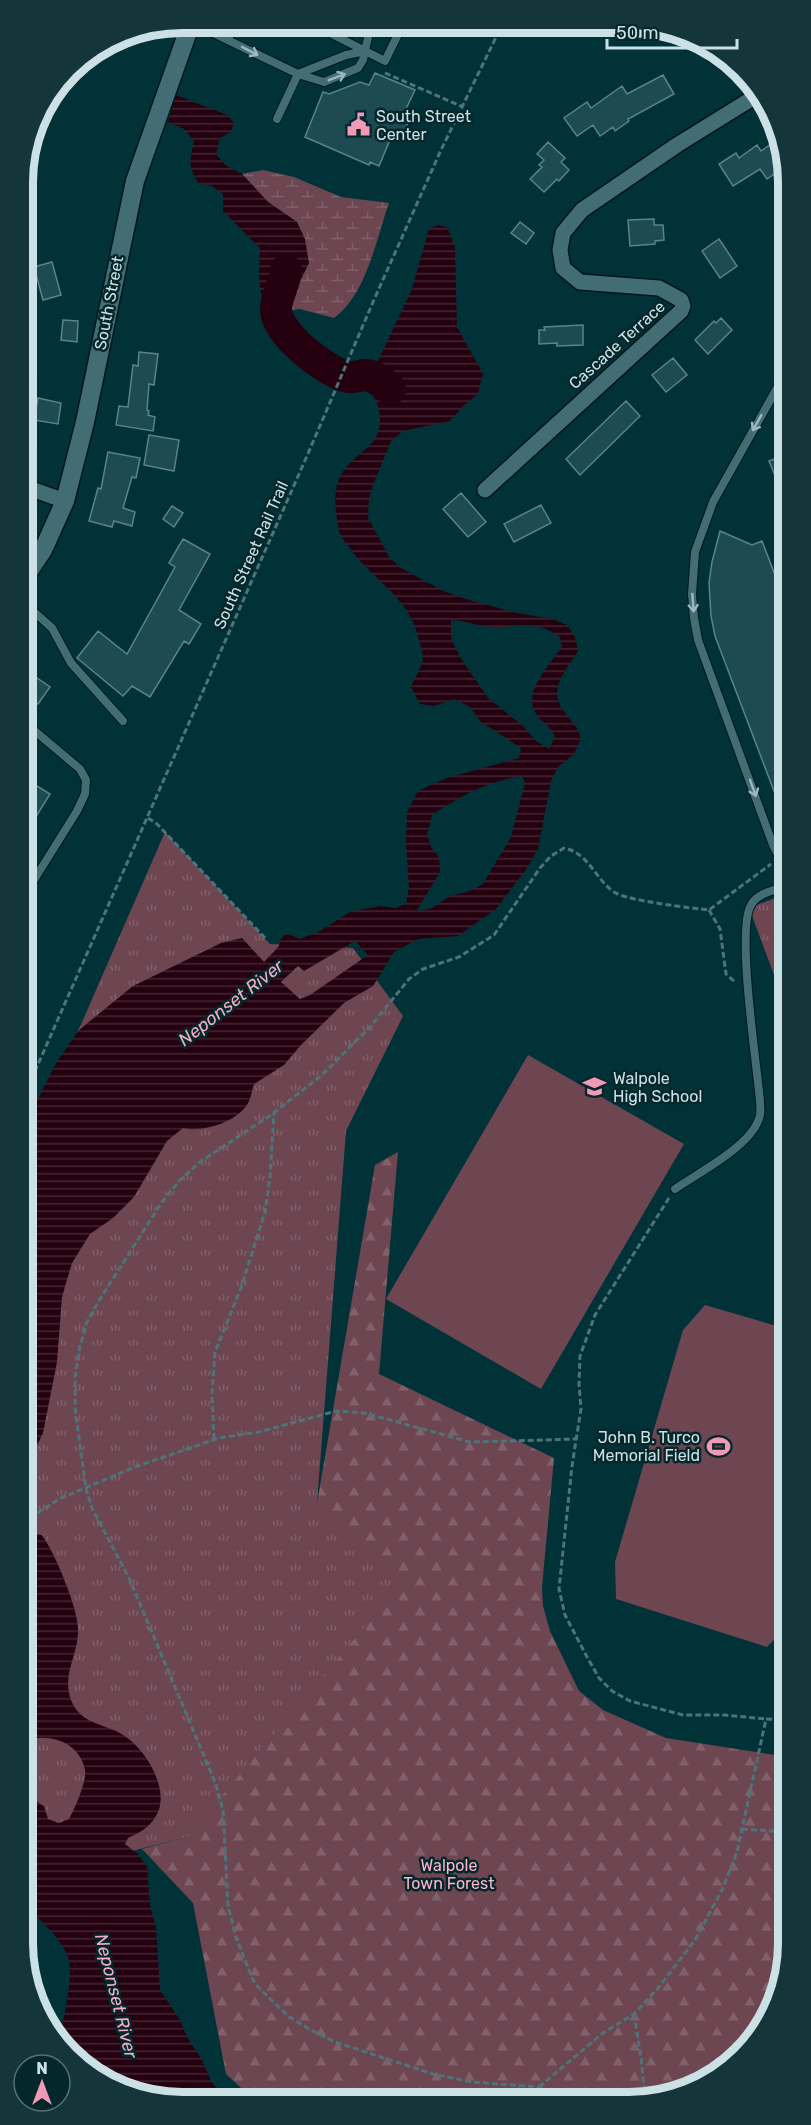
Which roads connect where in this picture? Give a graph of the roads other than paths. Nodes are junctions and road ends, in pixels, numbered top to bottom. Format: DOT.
graph roads {
  1 [pos="187,33"];
  2 [pos="213,33"];
  3 [pos="229,33"];
  4 [pos="330,33"];
  5 [pos="369,33"];
  6 [pos="399,33"];
  7 [pos="229,40"];
  8 [pos="365,51"];
  9 [pos="298,74"];
  10 [pos="752,99"];
  11 [pos="277,119"];
  12 [pos="778,386"];
  13 [pos="33,490"];
  14 [pos="485,490"];
  15 [pos="65,501"];
  16 [pos="33,566"];
  17 [pos="33,611"];
  18 [pos="123,721"];
  19 [pos="33,730"];
  20 [pos="778,853"];
  21 [pos="33,882"];
  22 [pos="778,889"];
  23 [pos="675,1188"];
  1 -- 15 [label="street, South Street"];
  2 -- 7 [label="lane"];
  3 -- 7 [label="lane"];
  4 -- 8 [label="lane"];
  5 -- 8 [label="lane"];
  6 -- 8 [label="lane"];
  7 -- 9 [label="lane, one-way"];
  8 -- 9 [label="lane"];
  9 -- 8 [label="lane, one-way"];
  9 -- 11 [label="lane"];
  10 -- 14 [label="street, Cascade Terrace"];
  12 -- 20 [label="lane, one-way"];
  13 -- 15 [label="street"];
  15 -- 16 [label="street, South Street"];
  17 -- 18 [label="lane"];
  19 -- 21 [label="lane"];
  22 -- 23 [label="lane"];
}
